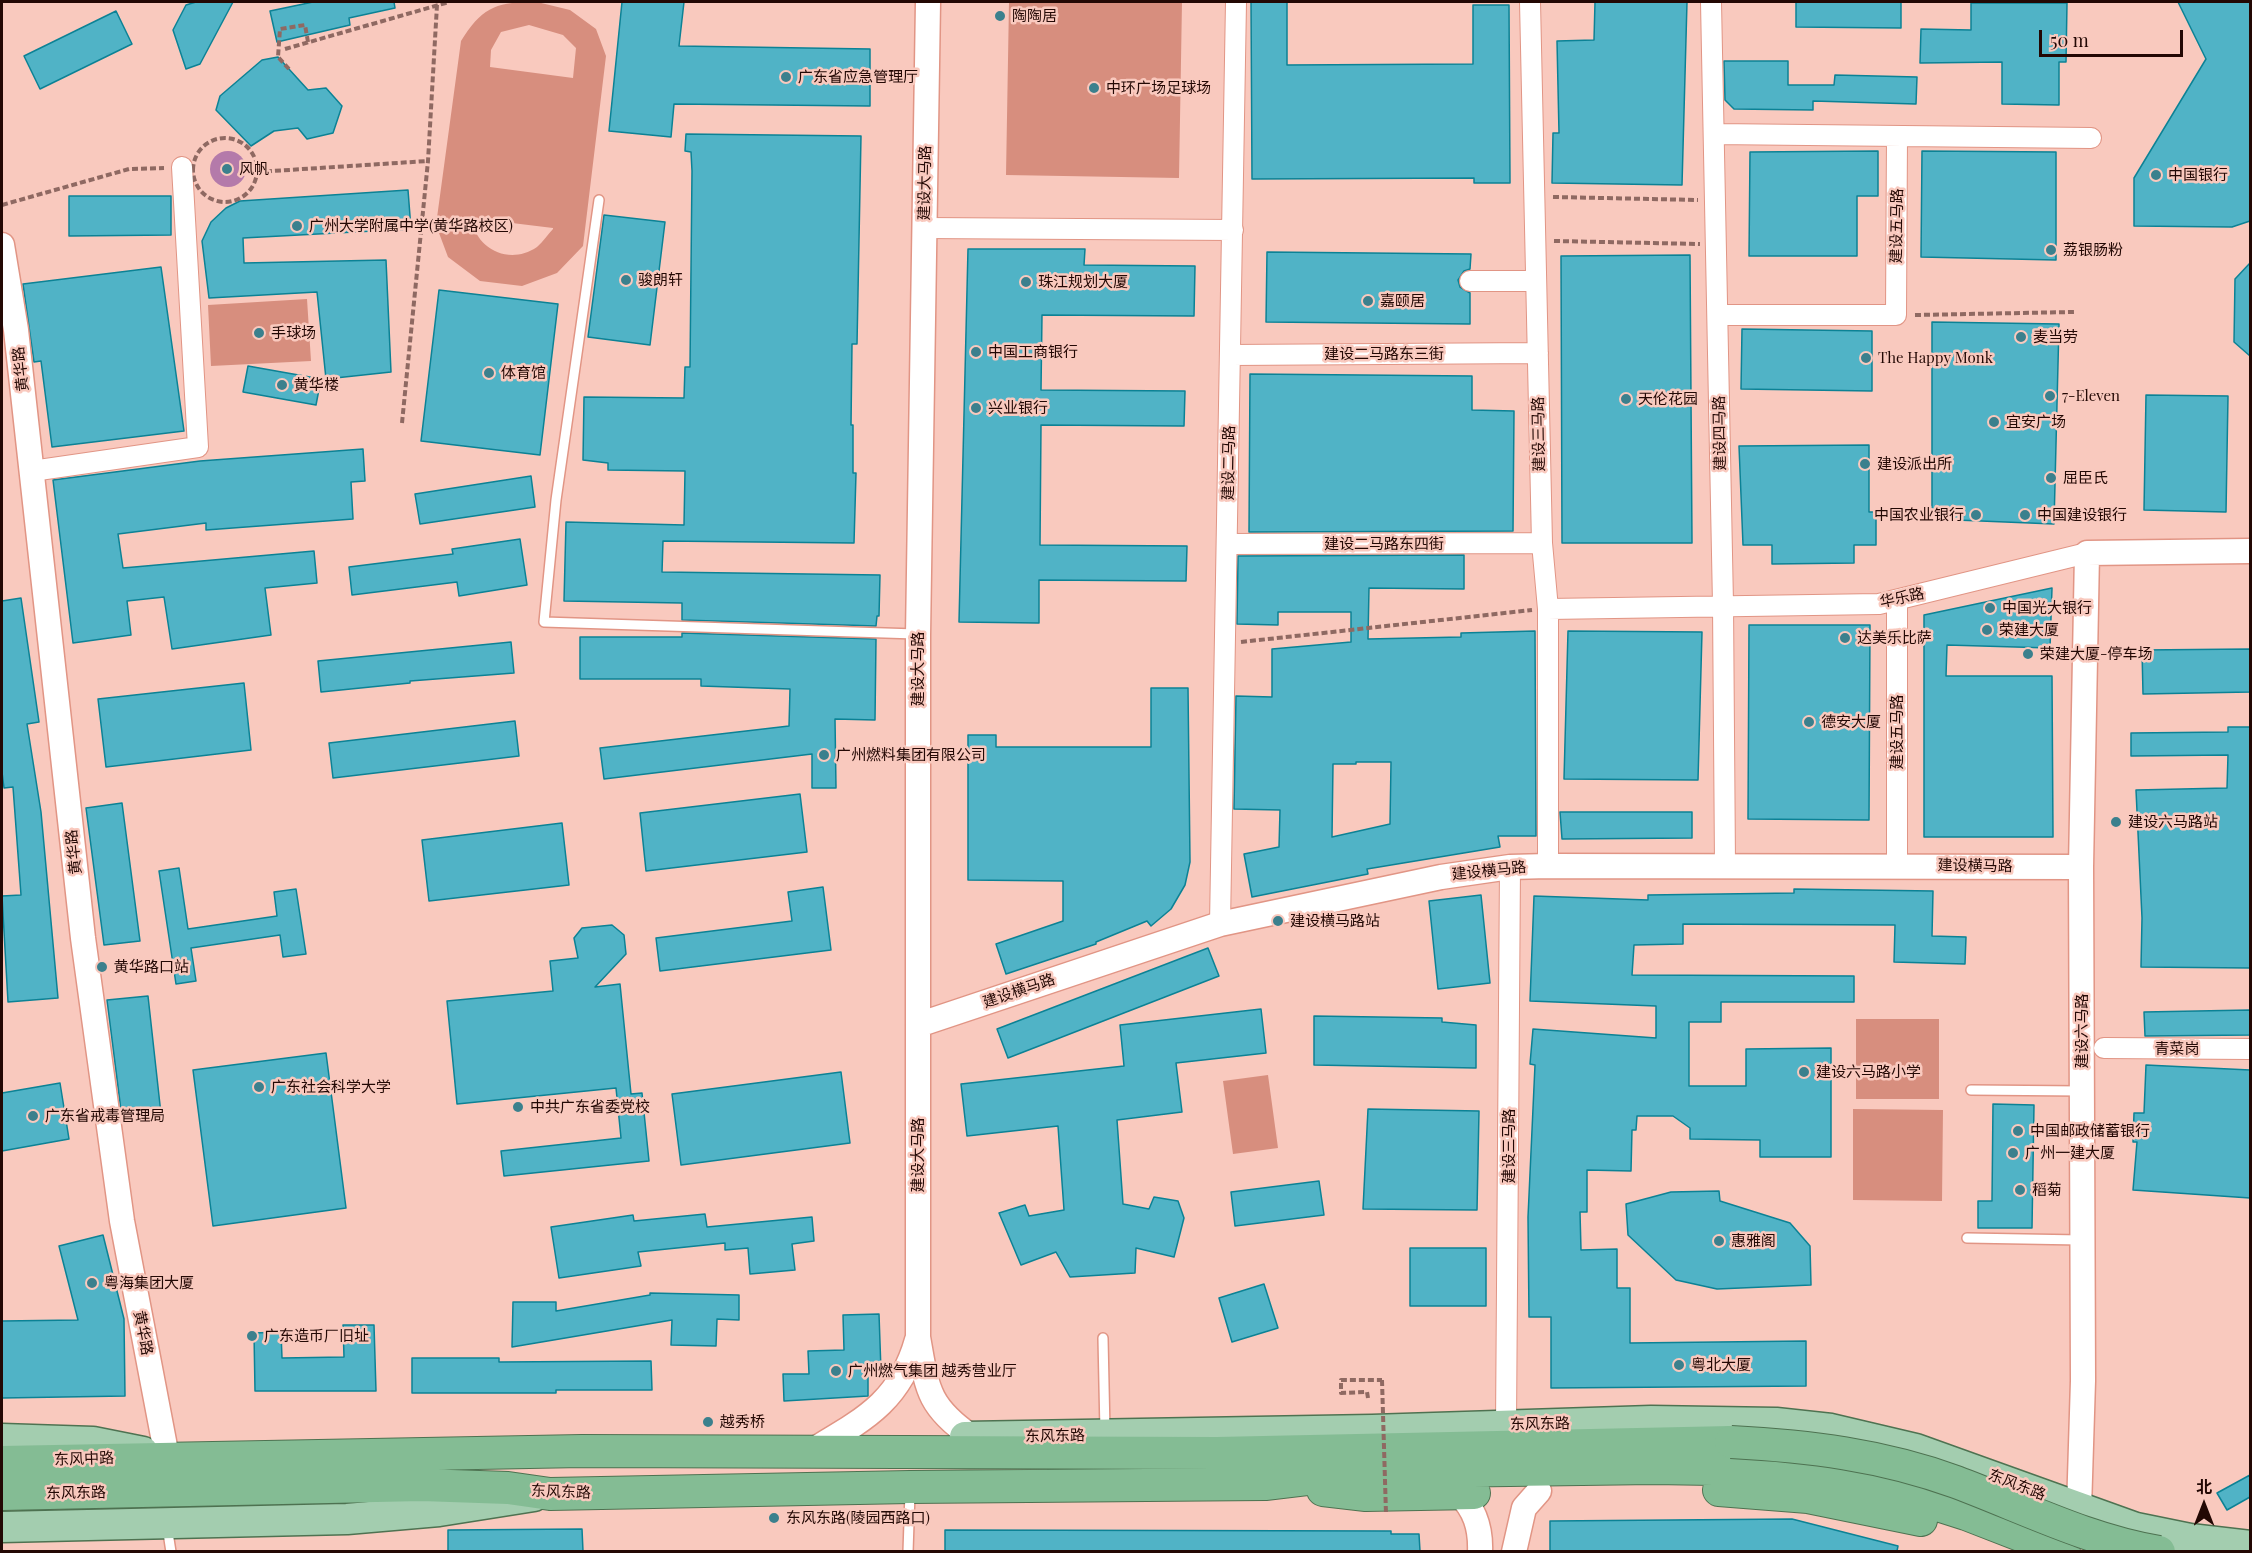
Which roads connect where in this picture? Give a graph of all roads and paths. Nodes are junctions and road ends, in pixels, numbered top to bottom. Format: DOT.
graph roads {
  1 [pos="449,2"];
  2 [pos="928,2"];
  3 [pos="1236,2"];
  4 [pos="1530,2"];
  5 [pos="1711,2"];
  6 [pos="437,5"];
  7 [pos="308,42"];
  8 [pos="285,49"];
  9 [pos="289,69"];
  10 [pos="1714,134"];
  11 [pos="1897,136"];
  12 [pos="2091,138"];
  13 [pos="428,161"];
  14 [pos="188,167"];
  15 [pos="257,172"];
  16 [pos="1534,196"];
  17 [pos="599,200"];
  18 [pos="1715,201"];
  19 [pos="2,205"];
  20 [pos="924,228"];
  21 [pos="1233,230"];
  22 [pos="1535,241"];
  23 [pos="1716,244"];
  24 [pos="2,245"];
  25 [pos="1470,281"];
  26 [pos="1536,281"];
  27 [pos="2074,312"];
  28 [pos="1718,315"];
  29 [pos="1896,315"];
  30 [pos="1538,353"];
  31 [pos="1231,355"];
  32 [pos="402,423"];
  33 [pos="32,471"];
  34 [pos="1542,543"];
  35 [pos="1227,544"];
  36 [pos="2250,550"];
  37 [pos="2087,553"];
  38 [pos="1897,600"];
  39 [pos="1723,604"];
  40 [pos="1548,609"];
  41 [pos="918,634"];
  42 [pos="1226,644"];
  43 [pos="1725,865"];
  44 [pos="1897,865"];
  45 [pos="1548,866"];
  46 [pos="1510,867"];
  47 [pos="2082,867"];
  48 [pos="1220,924"];
  49 [pos="918,1025"];
  50 [pos="2104,1048"];
  51 [pos="2250,1049"];
  52 [pos="1971,1090"];
  53 [pos="2082,1091"];
  54 [pos="1967,1238"];
  55 [pos="2083,1240"];
  56 [pos="918,1337"];
  57 [pos="1103,1338"];
  58 [pos="1368,1398"];
  59 [pos="1506,1425"];
  60 [pos="1105,1434"];
  61 [pos="972,1437"];
  62 [pos="2,1439"];
  63 [pos="813,1450"];
  64 [pos="166,1457"];
  65 [pos="2,1462"];
  66 [pos="1265,1484"];
  67 [pos="910,1487"];
  68 [pos="1539,1491"];
  69 [pos="1458,1493"];
  70 [pos="2,1494"];
  71 [pos="550,1494"];
  72 [pos="2079,1509"];
  73 [pos="1386,1514"];
  74 [pos="2,1515"];
  75 [pos="2,1527"];
  76 [pos="164,1528"];
  77 [pos="2250,1546"];
  78 [pos="1480,1550"];
  79 [pos="908,1551"];
  80 [pos="1514,1551"];
  81 [pos="2025,1551"];
  82 [pos="2064,1551"];
  83 [pos="2098,1551"];
  84 [pos="2159,1551"];
  1 -- 6 [label="path"];
  2 -- 20 [label="street, 建设大马路"];
  3 -- 21 [label="street, 建设二马路"];
  4 -- 16 [label="street, 建设三马路"];
  5 -- 10 [label="street, 建设四马路"];
  6 -- 7 [label="path"];
  6 -- 13 [label="path"];
  7 -- 8 [label="path"];
  7 -- 9 [label="path"];
  10 -- 11 [label="street"];
  10 -- 18 [label="street, 建设四马路"];
  11 -- 12 [label="street"];
  11 -- 29 [label="street, 建设五马路"];
  13 -- 15 [label="path"];
  13 -- 32 [label="path"];
  14 -- 15 [label="path"];
  14 -- 15 [label="path"];
  14 -- 19 [label="path"];
  14 -- 33 [label="street"];
  16 -- 18 [label="path"];
  16 -- 22 [label="street, 建设三马路"];
  17 -- 41 [label="lane"];
  18 -- 23 [label="street, 建设四马路"];
  20 -- 21 [label="street"];
  20 -- 41 [label="street, 建设大马路"];
  21 -- 31 [label="street, 建设二马路"];
  22 -- 23 [label="path"];
  22 -- 26 [label="street, 建设三马路"];
  23 -- 28 [label="street, 建设四马路"];
  24 -- 33 [label="street, 黄华路"];
  25 -- 26 [label="street"];
  26 -- 30 [label="street, 建设三马路"];
  27 -- 29 [label="path"];
  28 -- 29 [label="street"];
  28 -- 39 [label="street, 建设四马路"];
  30 -- 31 [label="street, 建设二马路东三街"];
  30 -- 34 [label="street, 建设三马路"];
  31 -- 35 [label="street, 建设二马路"];
  33 -- 64 [label="street, 黄华路"];
  34 -- 35 [label="street, 建设二马路东四街"];
  34 -- 40 [label="street, 建设三马路"];
  35 -- 42 [label="street, 建设二马路"];
  36 -- 37 [label="street, 华乐路"];
  37 -- 38 [label="street, 华乐路"];
  37 -- 47 [label="street, 建设六马路"];
  38 -- 39 [label="street, 华乐路"];
  38 -- 44 [label="street, 建设五马路"];
  39 -- 40 [label="street, 华乐路"];
  39 -- 43 [label="street, 建设四马路"];
  40 -- 42 [label="path"];
  40 -- 45 [label="street, 建设三马路"];
  41 -- 49 [label="street, 建设大马路"];
  42 -- 48 [label="street, 建设二马路"];
  43 -- 44 [label="street, 建设横马路"];
  43 -- 45 [label="street, 建设横马路"];
  44 -- 47 [label="street, 建设横马路"];
  45 -- 46 [label="street, 建设横马路"];
  46 -- 48 [label="street, 建设横马路"];
  46 -- 59 [label="street, 建设三马路"];
  47 -- 53 [label="street, 建设六马路"];
  48 -- 49 [label="street, 建设横马路"];
  49 -- 56 [label="street, 建设大马路"];
  50 -- 51 [label="street, 青菜岗"];
  52 -- 53 [label="lane"];
  53 -- 55 [label="street, 建设六马路"];
  54 -- 55 [label="lane"];
  55 -- 72 [label="street, 建设六马路"];
  56 -- 61 [label="street"];
  56 -- 63 [label="street"];
  57 -- 60 [label="lane"];
  58 -- 73 [label="path, bridge"];
  59 -- 60 [label="main road, 东风东路"];
  59 -- 72 [label="main road, 东风东路"];
  60 -- 61 [label="main road, 东风东路"];
  61 -- 63 [label="main road, 东风东路"];
  62 -- 64 [label="main road"];
  63 -- 64 [label="highway, 东风东路"];
  63 -- 84 [label="highway, 东风东路, bridge"];
  64 -- 65 [label="highway, 东风中路"];
  66 -- 67 [label="highway, 东风东路"];
  66 -- 69 [label="highway, 东风东路"];
  66 -- 82 [label="highway, 东风东路"];
  67 -- 71 [label="highway, 东风东路"];
  67 -- 79 [label="lane"];
  68 -- 69 [label="highway, 东风东路"];
  68 -- 80 [label="street"];
  68 -- 81 [label="highway, 东风东路"];
  69 -- 78 [label="street"];
  70 -- 71 [label="highway, 东风东路"];
  71 -- 76 [label="highway"];
  72 -- 77 [label="main road, 东风东路"];
  72 -- 83 [label="street"];
  74 -- 76 [label="highway"];
  75 -- 76 [label="main road"];
  78 -- 80 [label="street"];
}
